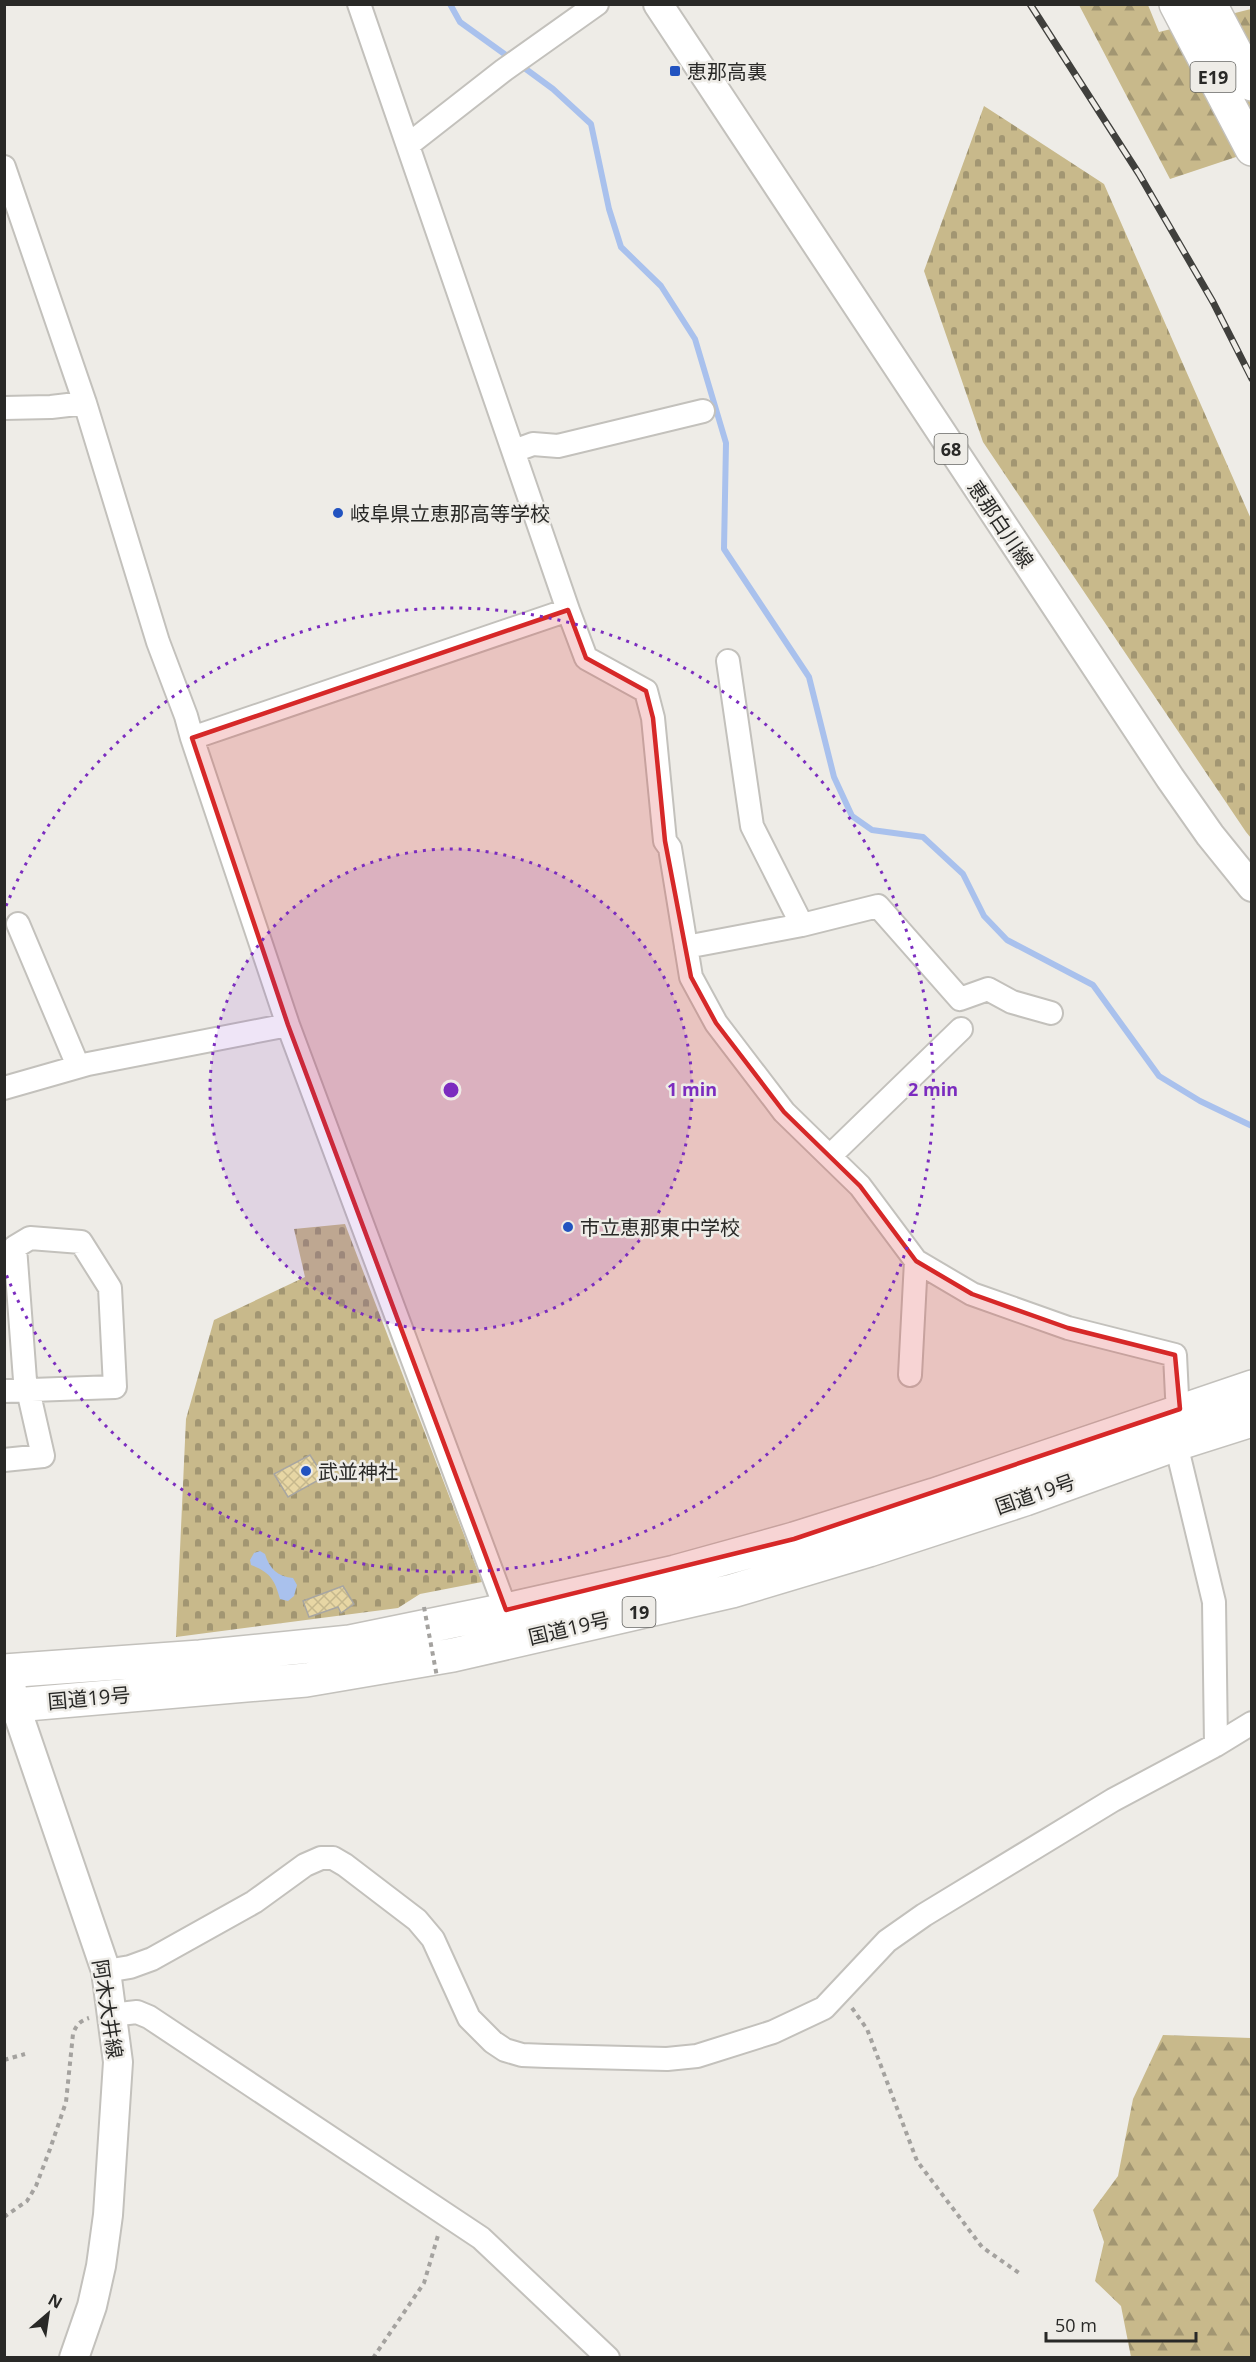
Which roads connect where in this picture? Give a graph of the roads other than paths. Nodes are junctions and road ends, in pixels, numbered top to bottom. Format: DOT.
graph roads {
  1 [pos="359,4"];
  2 [pos="597,4"];
  3 [pos="658,4"];
  4 [pos="1176,4"];
  5 [pos="1210,4"];
  6 [pos="1251,84"];
  7 [pos="408,145"];
  8 [pos="1251,149"];
  9 [pos="4,167"];
  10 [pos="86,403"];
  11 [pos="4,408"];
  12 [pos="703,411"];
  13 [pos="514,451"];
  14 [pos="568,610"];
  15 [pos="728,661"];
  16 [pos="192,738"];
  17 [pos="1251,887"];
  18 [pos="18,924"];
  19 [pos="802,925"];
  20 [pos="686,948"];
  21 [pos="1051,1013"];
  22 [pos="288,1025"];
  23 [pos="961,1029"];
  24 [pos="78,1066"];
  25 [pos="4,1088"];
  26 [pos="830,1156"];
  27 [pos="916,1261"];
  28 [pos="910,1375"];
  29 [pos="1251,1387"];
  30 [pos="4,1390"];
  31 [pos="28,1390"];
  32 [pos="1180,1409"];
  33 [pos="1251,1419"];
  34 [pos="1176,1444"];
  35 [pos="4,1460"];
  36 [pos="506,1610"];
  37 [pos="6,1667"];
  38 [pos="10,1705"];
  39 [pos="1251,1723"];
  40 [pos="1216,1745"];
  41 [pos="106,1971"];
  42 [pos="111,2015"];
  43 [pos="74,2358"];
  44 [pos="608,2358"];
  1 -- 7 [label="street"];
  2 -- 7 [label="street"];
  3 -- 17 [label="main road, 恵那白川線 / 68"];
  4 -- 8 [label="highway, E19"];
  5 -- 6 [label="highway, E19"];
  7 -- 13 [label="street"];
  9 -- 10 [label="street"];
  10 -- 11 [label="street"];
  10 -- 16 [label="street"];
  12 -- 13 [label="street"];
  13 -- 14 [label="street"];
  14 -- 16 [label="street"];
  14 -- 20 [label="street"];
  15 -- 19 [label="street"];
  16 -- 22 [label="street"];
  18 -- 24 [label="street"];
  19 -- 20 [label="street"];
  19 -- 21 [label="street"];
  20 -- 26 [label="street"];
  22 -- 24 [label="street"];
  22 -- 36 [label="street"];
  23 -- 26 [label="street"];
  24 -- 25 [label="street"];
  26 -- 27 [label="street"];
  27 -- 28 [label="street"];
  27 -- 32 [label="street"];
  29 -- 32 [label="highway, 国道19号 / 19"];
  30 -- 31 [label="street"];
  31 -- 31 [label="street"];
  31 -- 35 [label="street"];
  32 -- 36 [label="highway, 国道19号 / 19"];
  33 -- 34 [label="highway, 国道19号 / 19"];
  34 -- 38 [label="highway, 国道19号 / 19"];
  34 -- 40 [label="street"];
  36 -- 37 [label="highway, 国道19号 / 19"];
  37 -- 38 [label="main road, 阿木大井線"];
  38 -- 41 [label="main road, 阿木大井線"];
  39 -- 40 [label="street"];
  40 -- 41 [label="street"];
  41 -- 42 [label="main road, 阿木大井線"];
  42 -- 43 [label="main road, 阿木大井線"];
  42 -- 44 [label="street"];
}
